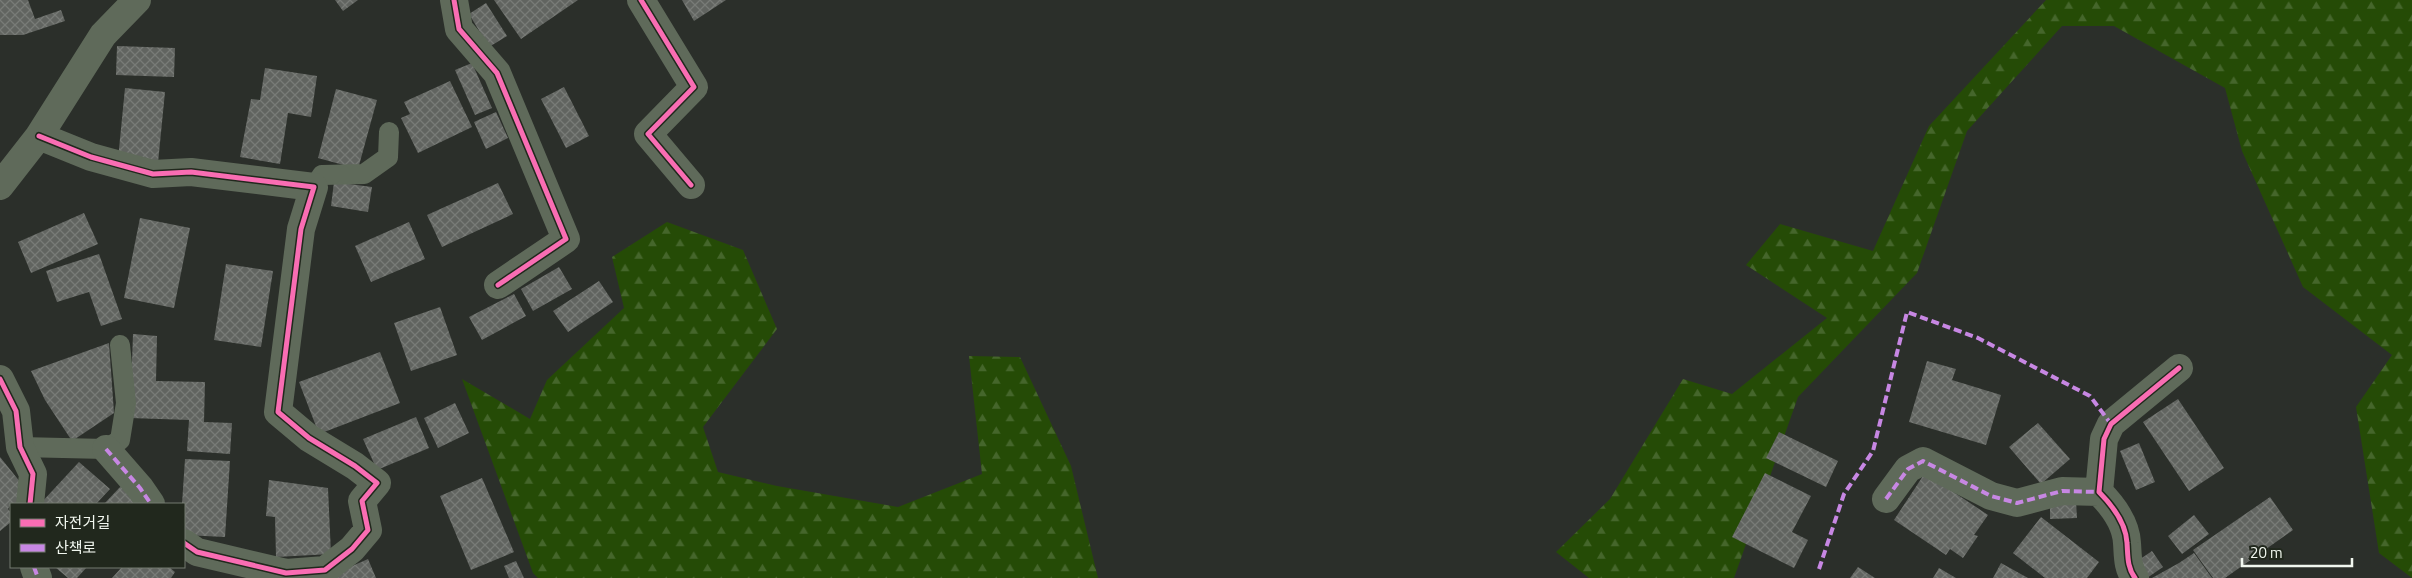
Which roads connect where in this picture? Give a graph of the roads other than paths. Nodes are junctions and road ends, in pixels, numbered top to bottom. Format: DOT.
graph roads {
  1 [pos="137,0"];
  2 [pos="454,0"];
  3 [pos="641,0"];
  4 [pos="389,132"];
  5 [pos="39,136"];
  6 [pos="691,185"];
  7 [pos="0,186"];
  8 [pos="314,188"];
  9 [pos="498,285"];
  10 [pos="120,345"];
  11 [pos="2179,368"];
  12 [pos="2,391"];
  13 [pos="20,446"];
  14 [pos="106,449"];
  15 [pos="2099,492"];
  16 [pos="1886,499"];
  17 [pos="30,503"];
  18 [pos="150,503"];
  19 [pos="185,544"];
  20 [pos="2135,578"];
  1 -- 5 [label="street"];
  2 -- 9 [label="street"];
  3 -- 6 [label="street"];
  4 -- 8 [label="lane"];
  5 -- 7 [label="street"];
  5 -- 8 [label="street"];
  8 -- 19 [label="street"];
  10 -- 14 [label="lane"];
  11 -- 15 [label="street"];
  12 -- 13 [label="street"];
  13 -- 14 [label="lane"];
  13 -- 17 [label="street"];
  14 -- 18 [label="street"];
  15 -- 16 [label="street"];
  15 -- 20 [label="street"];
}
